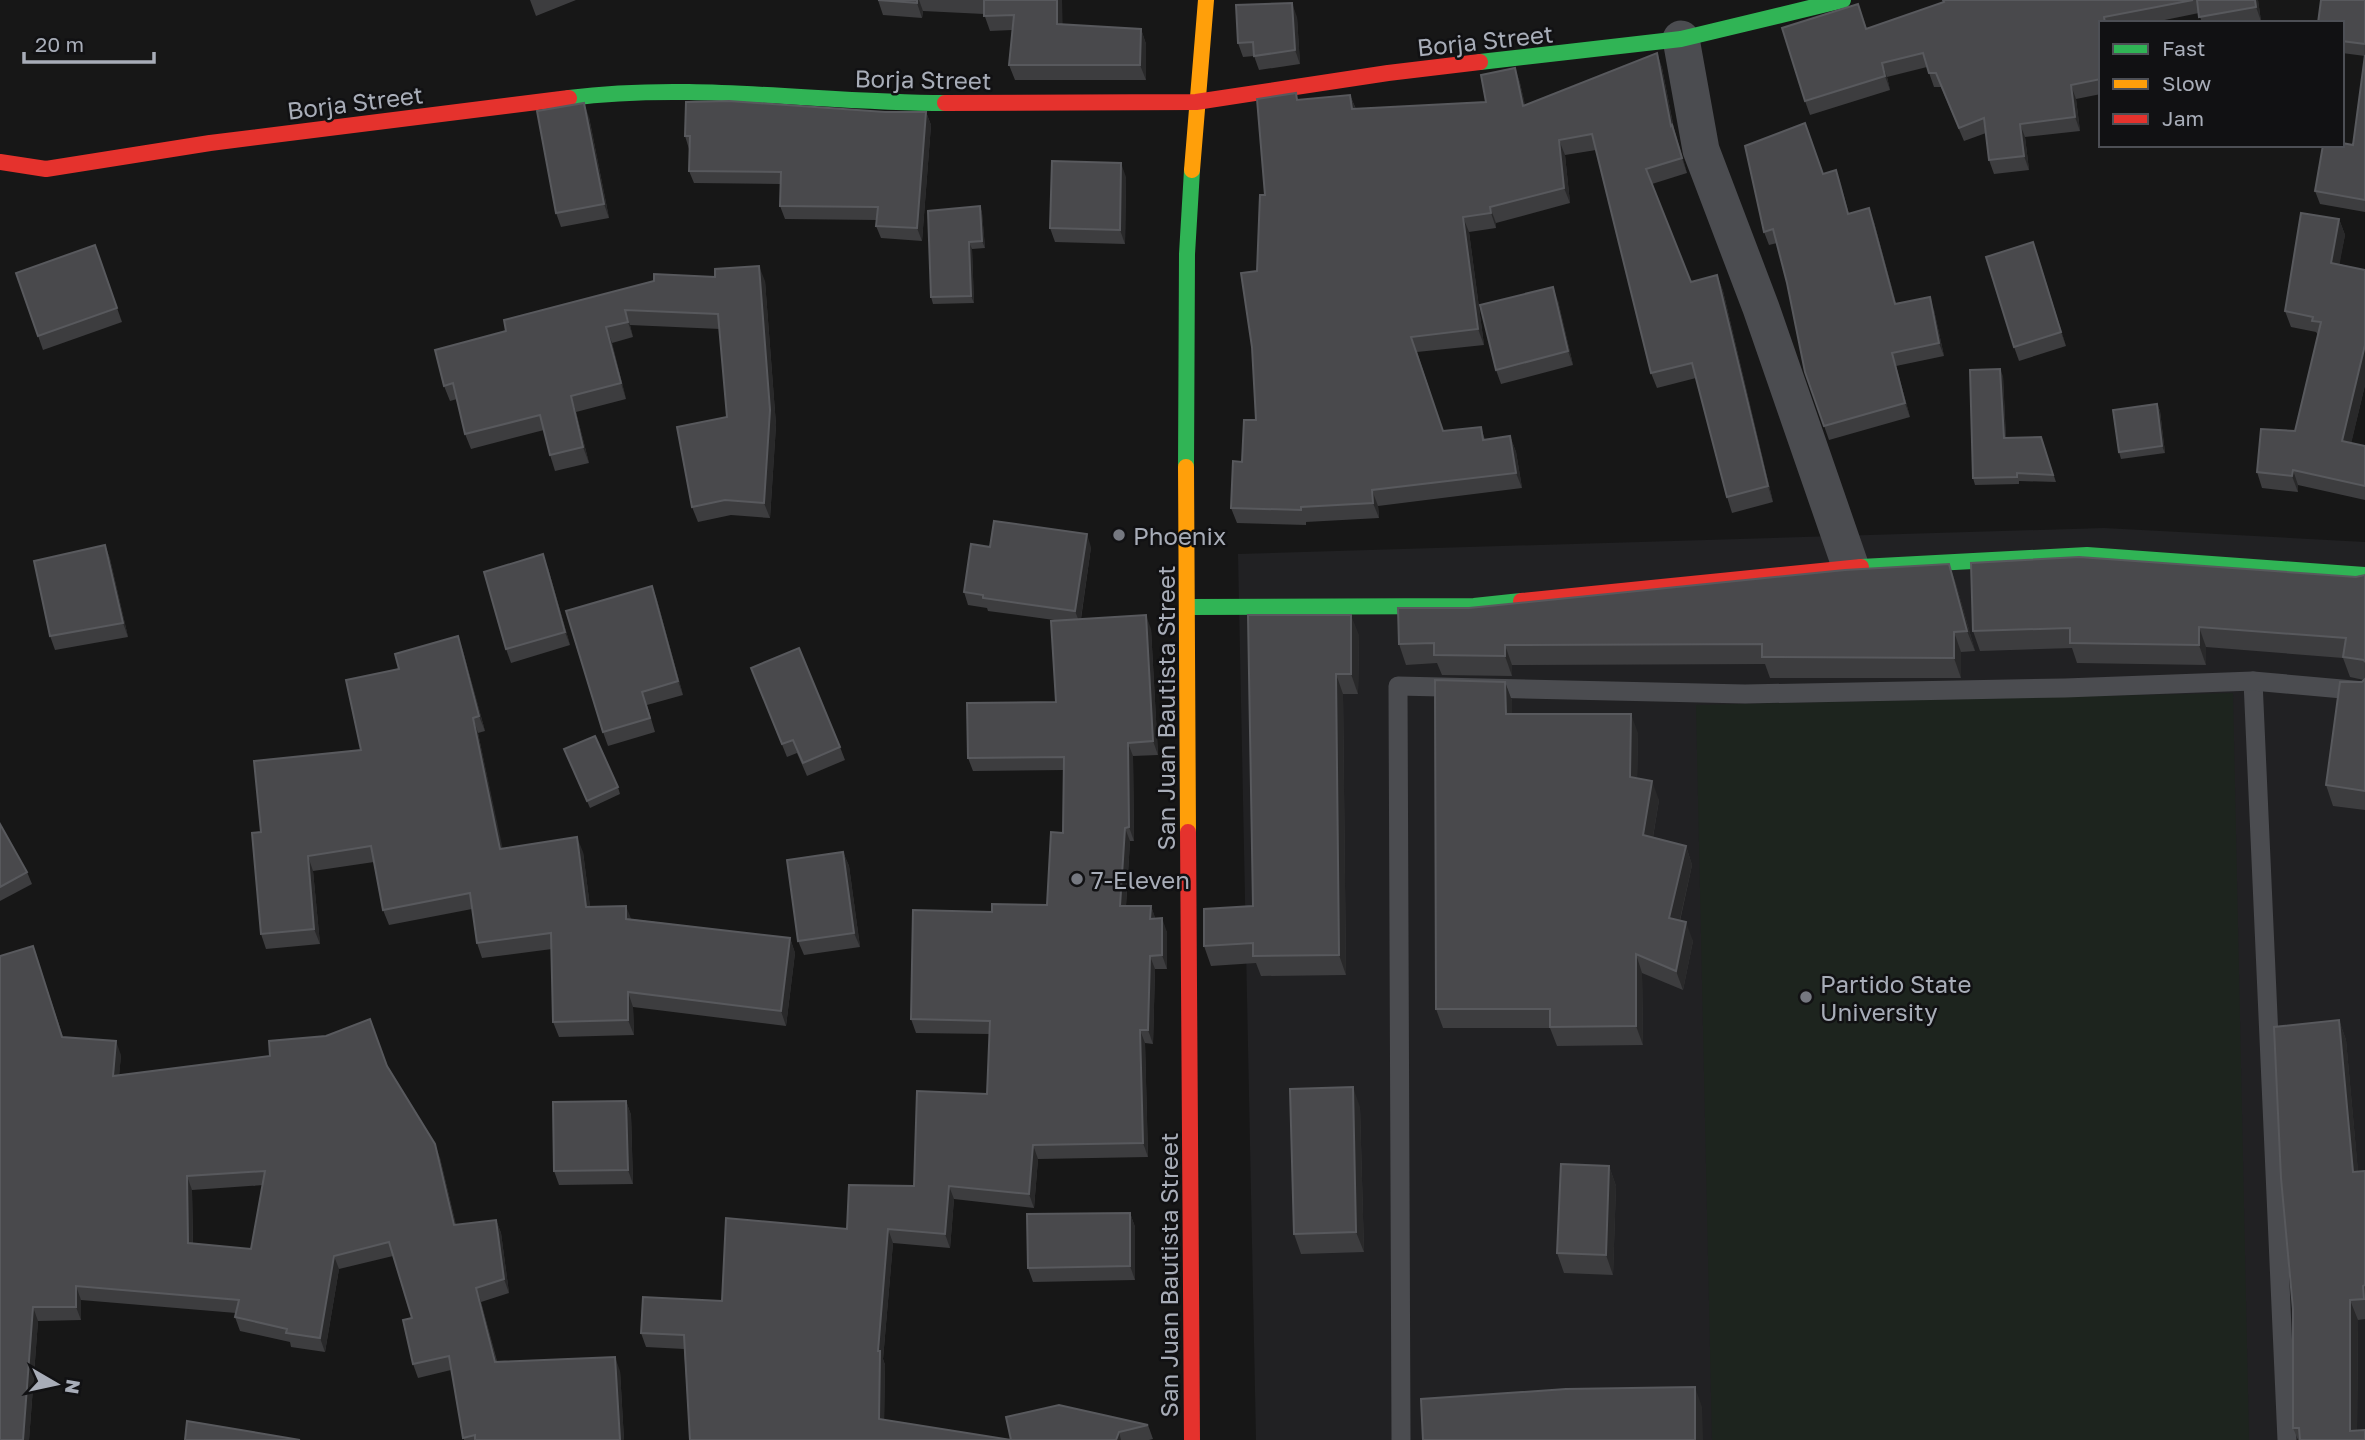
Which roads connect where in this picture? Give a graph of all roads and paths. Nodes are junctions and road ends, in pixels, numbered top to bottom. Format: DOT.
graph roads {
  1 [pos="1206,0"];
  2 [pos="1843,0"];
  3 [pos="1681,39"];
  4 [pos="1196,102"];
  5 [pos="0,162"];
  6 [pos="1851,568"];
  7 [pos="2365,575"];
  8 [pos="1188,607"];
  9 [pos="2253,681"];
  10 [pos="2365,691"];
  11 [pos="1192,1440"];
  12 [pos="1401,1440"];
  13 [pos="2287,1440"];
  1 -- 4 [label="street, San Juan Bautista Street"];
  2 -- 3 [label="street, Borja Street"];
  3 -- 4 [label="street, Borja Street"];
  3 -- 6 [label="street"];
  4 -- 5 [label="street, Borja Street"];
  4 -- 8 [label="street, San Juan Bautista Street"];
  6 -- 7 [label="street"];
  6 -- 8 [label="street"];
  8 -- 11 [label="street, San Juan Bautista Street"];
  9 -- 10 [label="lane"];
  9 -- 12 [label="lane"];
  9 -- 13 [label="lane"];
}
